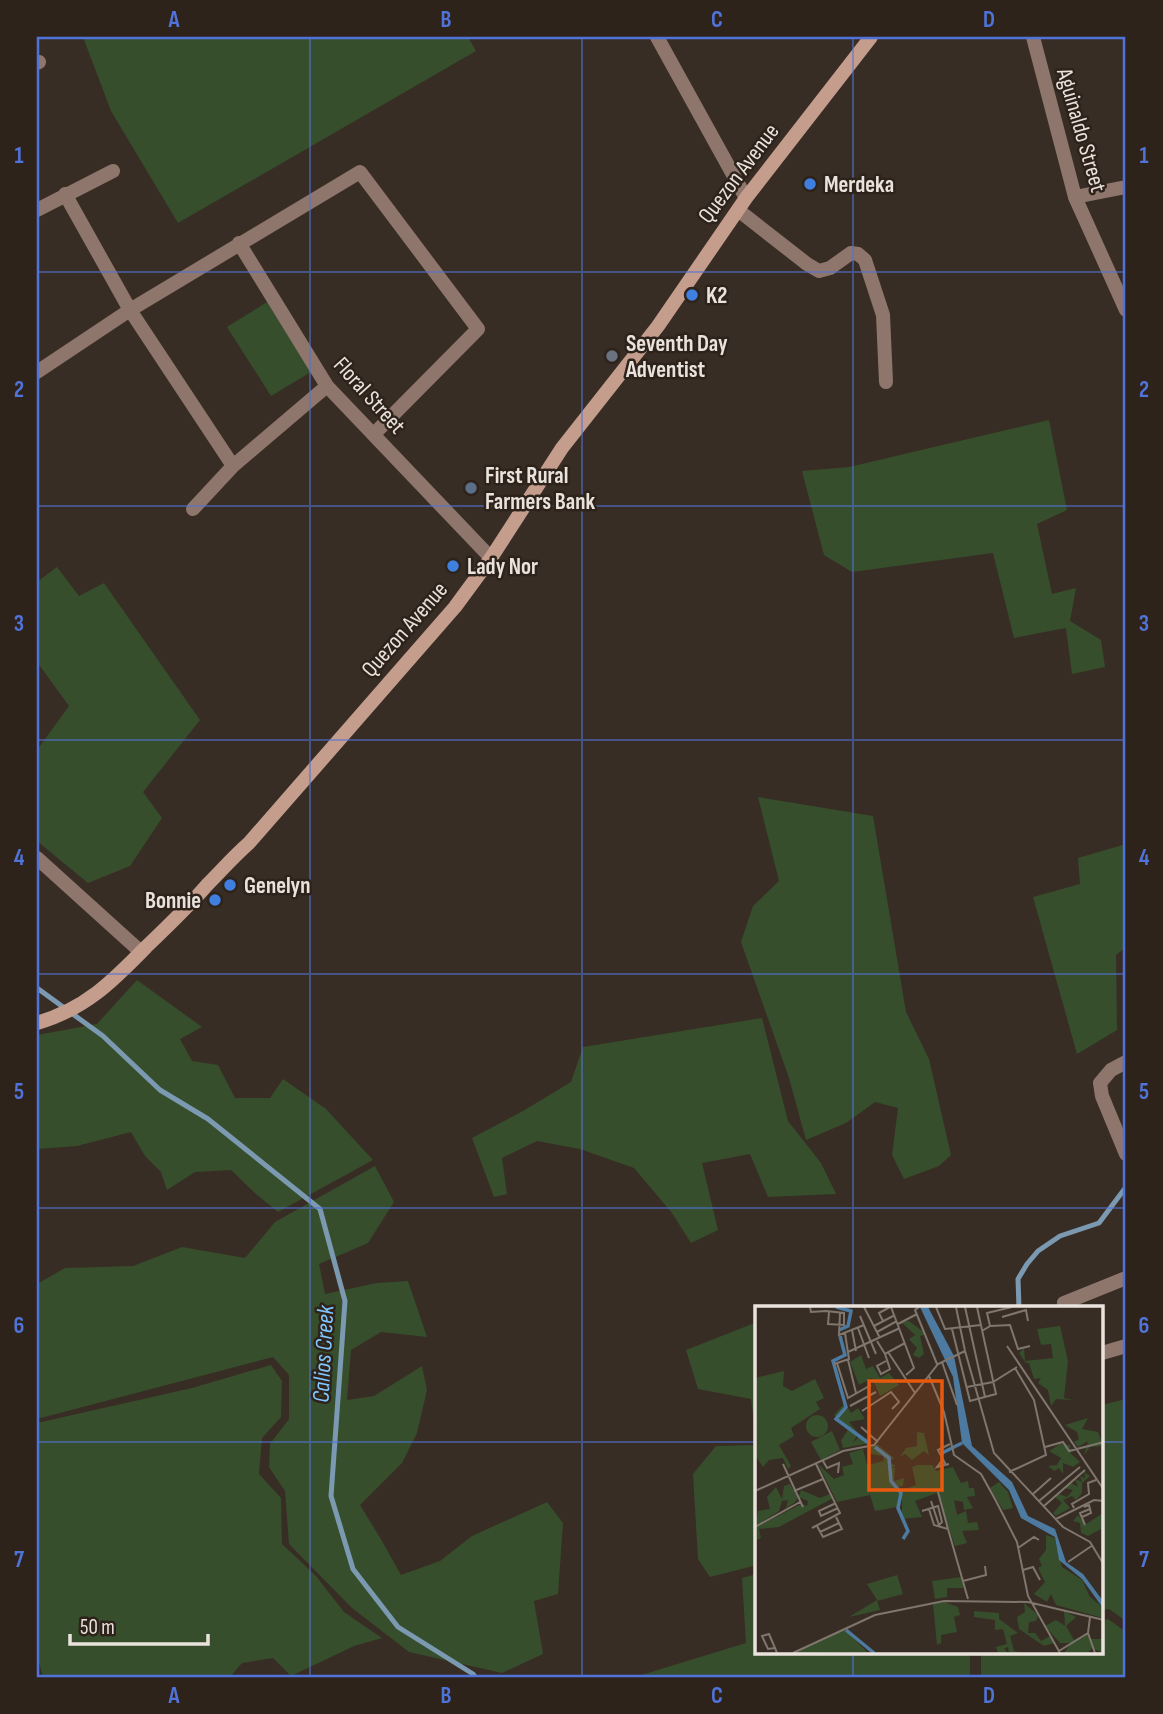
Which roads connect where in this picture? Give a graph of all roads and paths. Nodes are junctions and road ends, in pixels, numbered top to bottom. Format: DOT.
graph roads {
  1 [pos="657,37"];
  2 [pos="871,37"];
  3 [pos="1033,37"];
  4 [pos="113,171"];
  5 [pos="1126,187"];
  6 [pos="65,194"];
  7 [pos="1075,197"];
  8 [pos="742,204"];
  9 [pos="37,210"];
  10 [pos="239,243"];
  11 [pos="131,310"];
  12 [pos="1126,310"];
  13 [pos="37,372"];
  14 [pos="886,382"];
  15 [pos="327,386"];
  16 [pos="374,435"];
  17 [pos="233,466"];
  18 [pos="193,509"];
  19 [pos="491,558"];
  20 [pos="37,858"];
  21 [pos="141,952"];
  22 [pos="37,1023"];
  23 [pos="1126,1062"];
  24 [pos="1126,1154"];
  25 [pos="1126,1278"];
  26 [pos="1065,1306"];
  27 [pos="1126,1346"];
  28 [pos="1104,1352"];
  1 -- 8 [label="street"];
  2 -- 8 [label="main road, Quezon Avenue"];
  3 -- 7 [label="street, Aguinaldo Street"];
  4 -- 6 [label="street"];
  5 -- 7 [label="street"];
  6 -- 9 [label="street"];
  6 -- 11 [label="street"];
  7 -- 12 [label="street, Aguinaldo Street"];
  8 -- 14 [label="street"];
  8 -- 19 [label="main road, Quezon Avenue"];
  10 -- 11 [label="street"];
  10 -- 15 [label="street, Floral Street"];
  10 -- 16 [label="street"];
  11 -- 13 [label="street"];
  11 -- 17 [label="street"];
  15 -- 16 [label="street, Floral Street"];
  15 -- 17 [label="street"];
  16 -- 19 [label="street, Floral Street"];
  17 -- 18 [label="street"];
  19 -- 21 [label="main road, Quezon Avenue"];
  20 -- 21 [label="street"];
  21 -- 22 [label="main road, Quezon Avenue"];
  23 -- 24 [label="street"];
  25 -- 26 [label="street"];
  27 -- 28 [label="street"];
}
